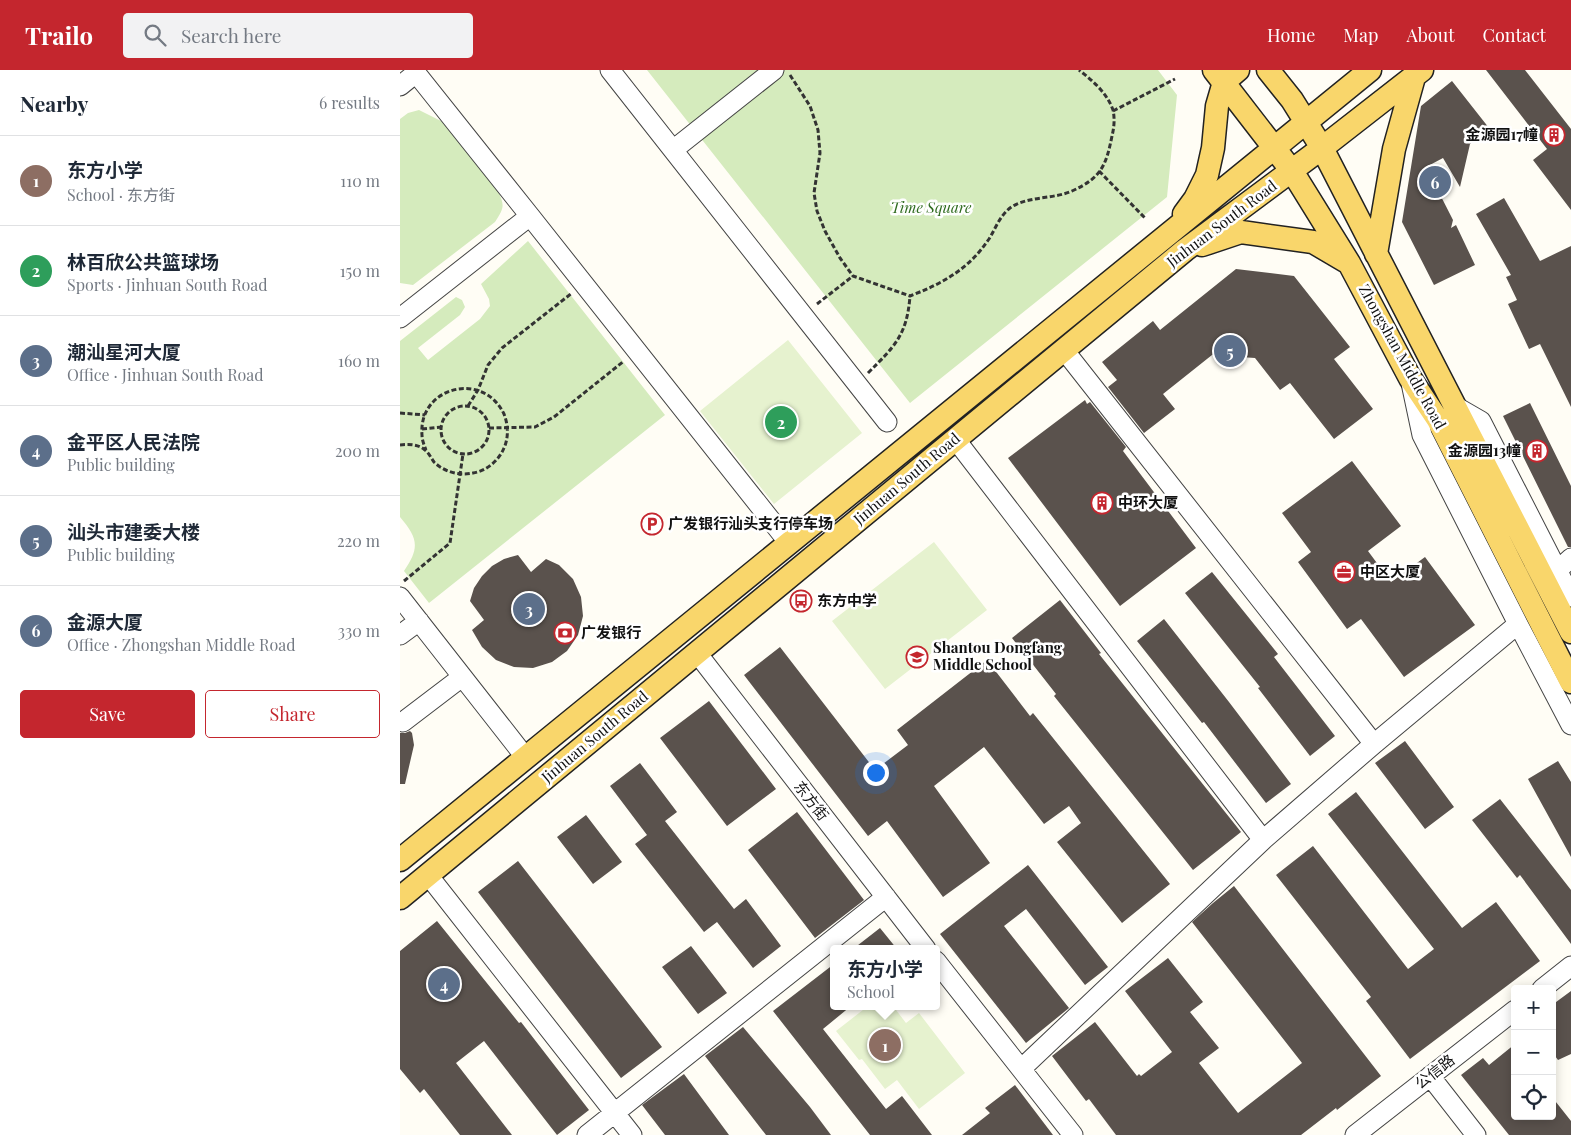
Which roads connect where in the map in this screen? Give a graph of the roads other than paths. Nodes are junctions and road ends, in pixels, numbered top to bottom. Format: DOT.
graph roads {
  1 [pos="610,70"];
  2 [pos="774,70"];
  3 [pos="1268,70"];
  4 [pos="1370,70"];
  5 [pos="418,72"];
  6 [pos="1418,73"];
  7 [pos="1226,74"];
  8 [pos="400,86"];
  9 [pos="1306,123"];
  10 [pos="1275,147"];
  11 [pos="1322,148"];
  12 [pos="673,150"];
  13 [pos="1292,171"];
  14 [pos="530,216"];
  15 [pos="1168,234"];
  16 [pos="1185,250"];
  17 [pos="1376,254"];
  18 [pos="1349,263"];
  19 [pos="400,318"];
  20 [pos="1064,350"];
  21 [pos="1410,378"];
  22 [pos="887,422"];
  23 [pos="956,440"];
  24 [pos="1452,491"];
  25 [pos="1475,494"];
  26 [pos="789,543"];
  27 [pos="1558,570"];
  28 [pos="402,589"];
  29 [pos="1571,597"];
  30 [pos="419,621"];
  31 [pos="1518,624"];
  32 [pos="1571,632"];
  33 [pos="400,635"];
  34 [pos="697,653"];
  35 [pos="1536,658"];
  36 [pos="1567,675"];
  37 [pos="462,677"];
  38 [pos="403,722"];
  39 [pos="1571,725"];
  40 [pos="1374,744"];
  41 [pos="526,758"];
  42 [pos="1262,840"];
  43 [pos="400,860"];
  44 [pos="428,875"];
  45 [pos="886,897"];
  46 [pos="400,898"];
  47 [pos="923,945"];
  48 [pos="1571,966"];
  49 [pos="940,967"];
  50 [pos="1547,985"];
  51 [pos="1511,1013"];
  52 [pos="1021,1069"];
  53 [pos="1430,1076"];
  54 [pos="615,1113"];
  55 [pos="587,1135"];
  56 [pos="632,1135"];
  57 [pos="1073,1135"];
  58 [pos="1354,1135"];
  59 [pos="1476,1135"];
  1 -- 12 [label="street"];
  2 -- 12 [label="street"];
  3 -- 9 [label="main road, Zhongshan Middle Road"];
  4 -- 9 [label="main road, Jinhuan South Road"];
  5 -- 8 [label="street"];
  5 -- 14 [label="street"];
  6 -- 11 [label="main road, Jinhuan South Road"];
  6 -- 17 [label="main road"];
  7 -- 10 [label="main road, Zhongshan Middle Road"];
  7 -- 15 [label="main road"];
  9 -- 10 [label="main road, Jinhuan South Road"];
  9 -- 11 [label="main road, Zhongshan Middle Road"];
  10 -- 13 [label="main road, Zhongshan Middle Road"];
  10 -- 15 [label="main road, Jinhuan South Road"];
  11 -- 13 [label="main road, Jinhuan South Road"];
  11 -- 17 [label="main road, Zhongshan Middle Road"];
  12 -- 22 [label="street"];
  13 -- 16 [label="main road, Jinhuan South Road"];
  13 -- 18 [label="main road, Zhongshan Middle Road"];
  14 -- 19 [label="street"];
  14 -- 26 [label="street"];
  15 -- 26 [label="main road, Jinhuan South Road"];
  16 -- 18 [label="main road"];
  16 -- 20 [label="main road, Jinhuan South Road"];
  17 -- 27 [label="main road, Zhongshan Middle Road"];
  18 -- 21 [label="main road, Zhongshan Middle Road"];
  20 -- 23 [label="main road, Jinhuan South Road"];
  20 -- 40 [label="street"];
  21 -- 24 [label="street"];
  21 -- 25 [label="main road, Zhongshan Middle Road"];
  23 -- 34 [label="main road, Jinhuan South Road"];
  23 -- 42 [label="street"];
  24 -- 25 [label="street"];
  24 -- 31 [label="street"];
  25 -- 36 [label="main road, Zhongshan Middle Road"];
  26 -- 41 [label="main road, Jinhuan South Road"];
  27 -- 29 [label="street"];
  27 -- 32 [label="main road, Zhongshan Middle Road"];
  28 -- 30 [label="street"];
  30 -- 33 [label="street"];
  30 -- 37 [label="street"];
  31 -- 35 [label="street"];
  31 -- 40 [label="street"];
  34 -- 44 [label="main road, Jinhuan South Road"];
  34 -- 45 [label="street, 东方街"];
  35 -- 36 [label="street"];
  35 -- 39 [label="street"];
  37 -- 38 [label="street"];
  37 -- 41 [label="street"];
  40 -- 42 [label="street"];
  41 -- 43 [label="main road, Jinhuan South Road"];
  42 -- 52 [label="street"];
  44 -- 46 [label="main road, Jinhuan South Road"];
  44 -- 54 [label="street"];
  45 -- 47 [label="street, 东方街"];
  45 -- 54 [label="street"];
  48 -- 50 [label="street"];
  49 -- 52 [label="street"];
  51 -- 53 [label="street, 公信路"];
  52 -- 57 [label="street"];
  53 -- 58 [label="street, 公信路"];
  53 -- 59 [label="street"];
  54 -- 55 [label="street"];
  54 -- 56 [label="street"];
}
